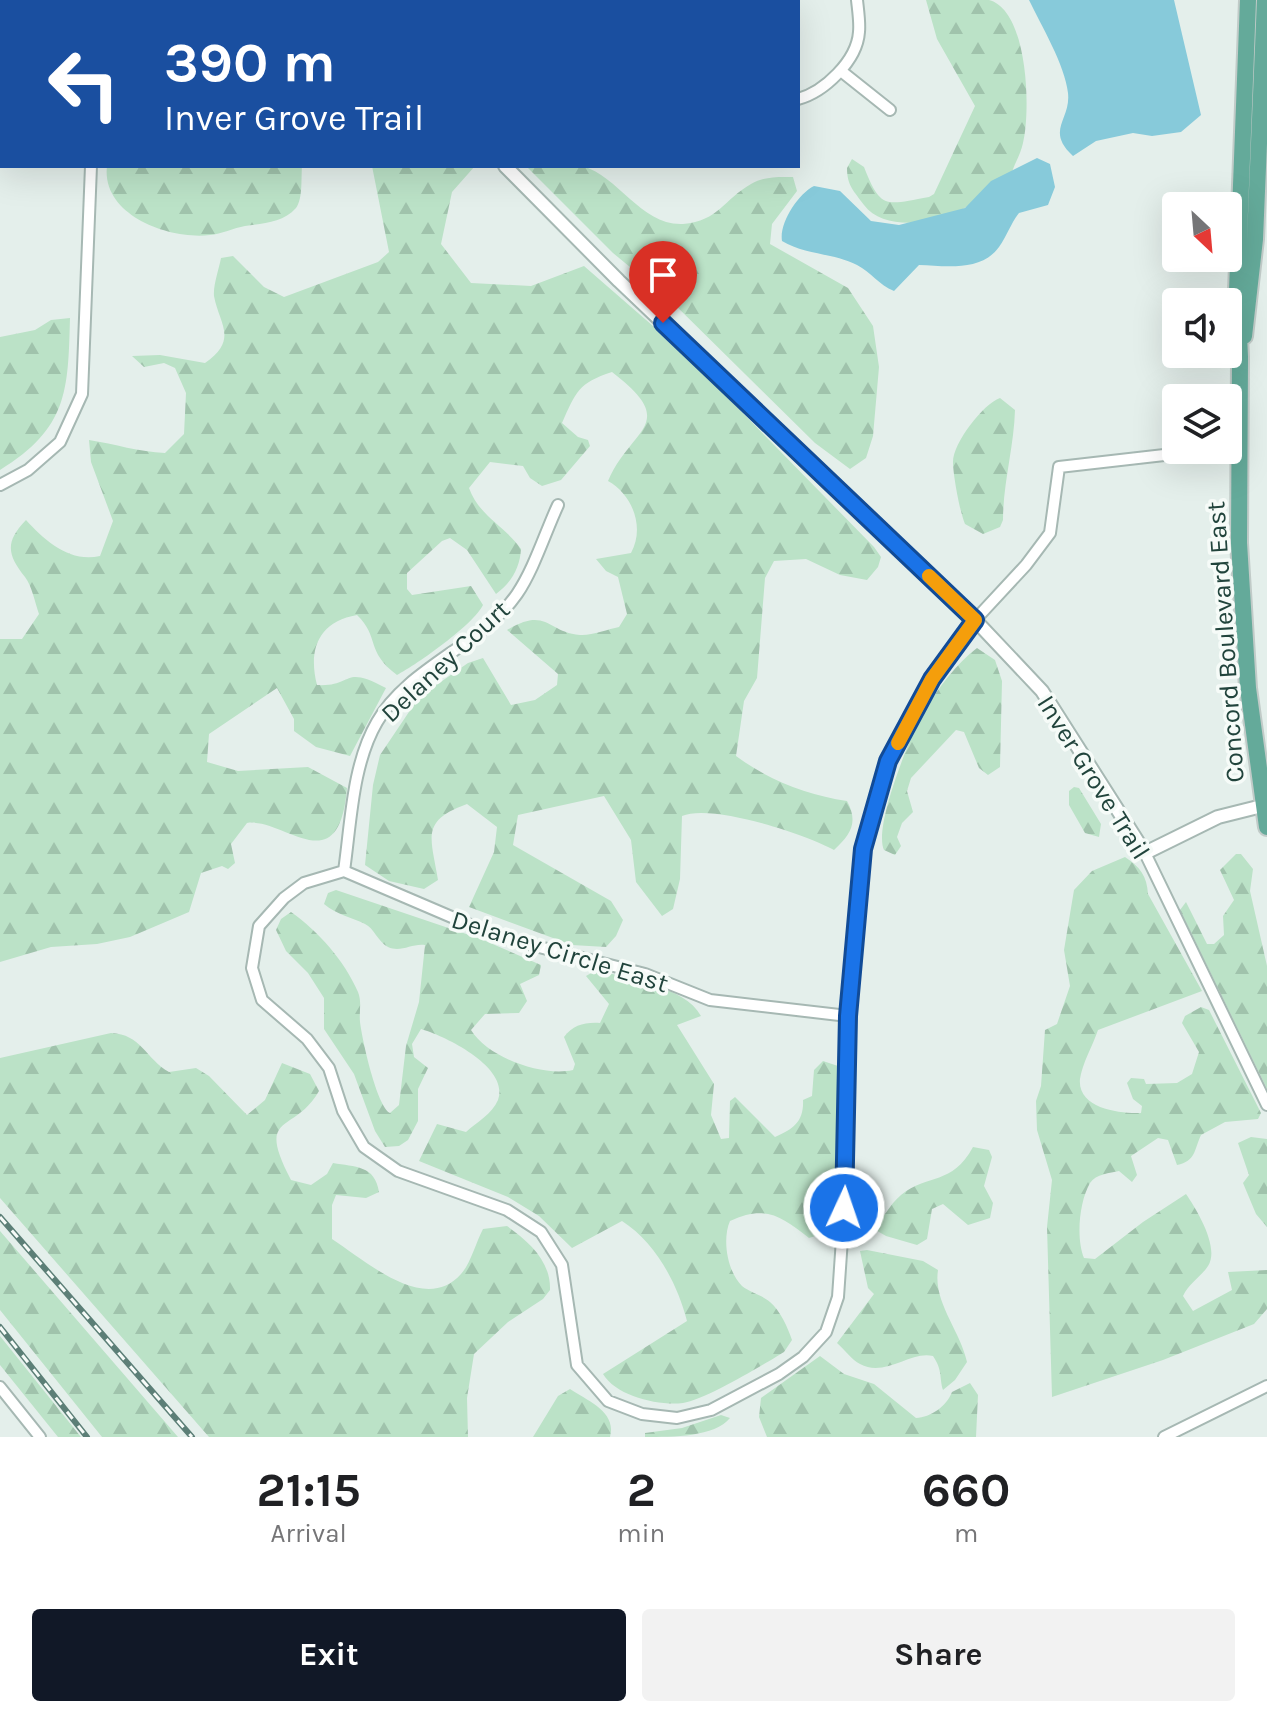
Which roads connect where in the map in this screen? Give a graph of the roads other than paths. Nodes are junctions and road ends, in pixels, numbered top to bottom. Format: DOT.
graph roads {
  1 [pos="857,0"];
  2 [pos="1248,0"];
  3 [pos="1265,0"];
  4 [pos="841,71"];
  5 [pos="1257,90"];
  6 [pos="800,98"];
  7 [pos="890,110"];
  8 [pos="91,168"];
  9 [pos="507,168"];
  10 [pos="1239,384"];
  11 [pos="1162,455"];
  12 [pos="1237,464"];
  13 [pos="0,485"];
  14 [pos="558,505"];
  15 [pos="975,620"];
  16 [pos="1265,806"];
  17 [pos="1267,827"];
  18 [pos="1145,853"];
  19 [pos="344,871"];
  20 [pos="848,1016"];
  21 [pos="1267,1105"];
  22 [pos="1267,1386"];
  23 [pos="0,1387"];
  24 [pos="40,1437"];
  25 [pos="1164,1437"];
  1 -- 4 [label="street"];
  2 -- 5 [label="main road"];
  3 -- 5 [label="main road"];
  4 -- 6 [label="street"];
  4 -- 7 [label="street"];
  5 -- 10 [label="main road, Concord Boulevard East"];
  8 -- 13 [label="street"];
  9 -- 15 [label="street, Inver Grove Trail"];
  11 -- 15 [label="street"];
  12 -- 16 [label="main road, Concord Boulevard East"];
  14 -- 19 [label="street, Delaney Court"];
  15 -- 18 [label="street, Inver Grove Trail"];
  15 -- 20 [label="street"];
  16 -- 17 [label="main road, Concord Boulevard East"];
  16 -- 18 [label="street"];
  18 -- 21 [label="street, Inver Grove Trail"];
  19 -- 20 [label="street, Delaney Circle East"];
  19 -- 20 [label="street"];
  22 -- 25 [label="street"];
  23 -- 24 [label="street"];
}
